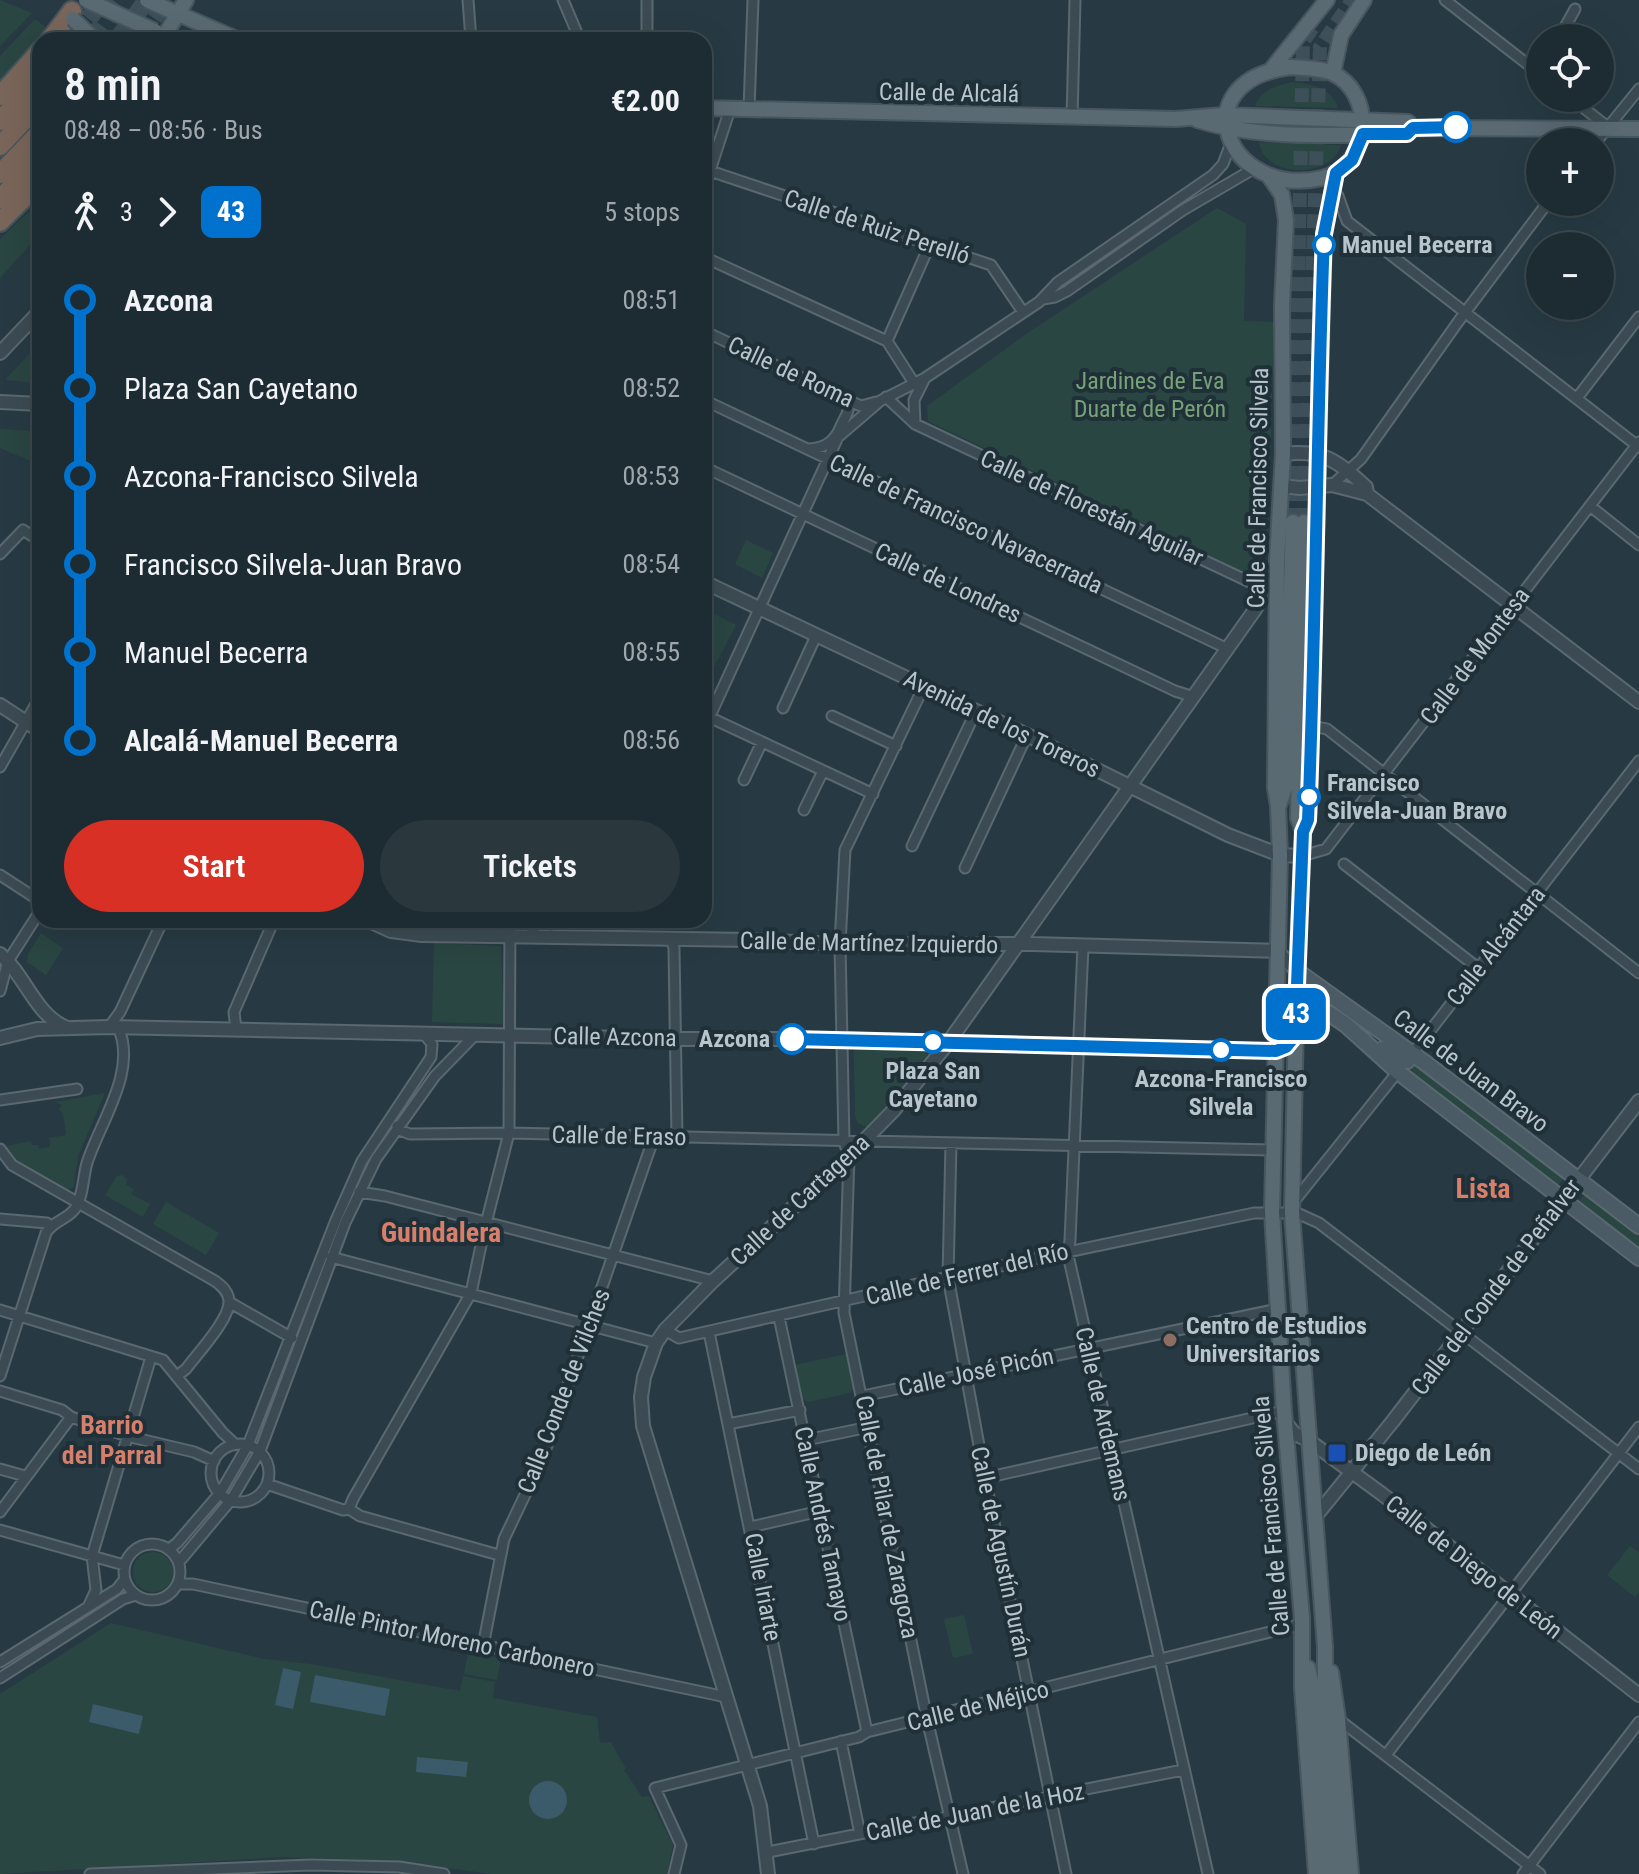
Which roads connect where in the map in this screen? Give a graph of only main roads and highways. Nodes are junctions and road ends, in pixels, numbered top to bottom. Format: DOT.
graph roads {
  1 [pos="147,0"];
  2 [pos="1327,0"];
  3 [pos="1364,0"];
  4 [pos="181,5"];
  5 [pos="76,8"];
  6 [pos="56,32"];
  7 [pos="90,32"];
  8 [pos="150,32"];
  9 [pos="168,32"];
  10 [pos="226,32"];
  11 [pos="32,60"];
  12 [pos="1271,70"];
  13 [pos="1333,73"];
  14 [pos="32,86"];
  15 [pos="0,96"];
  16 [pos="712,108"];
  17 [pos="32,112"];
  18 [pos="0,121"];
  19 [pos="1225,122"];
  20 [pos="1362,127"];
  21 [pos="1639,129"];
  22 [pos="32,144"];
  23 [pos="0,146"];
  24 [pos="32,164"];
  25 [pos="1262,172"];
  26 [pos="1336,173"];
  27 [pos="4,187"];
  28 [pos="32,190"];
  29 [pos="0,222"];
  30 [pos="1278,806"];
  31 [pos="1303,832"];
  32 [pos="1297,971"];
  33 [pos="1295,1036"];
  34 [pos="1406,1062"];
  35 [pos="1639,1226"];
  36 [pos="1639,1258"];
  37 [pos="1325,1647"];
  38 [pos="1304,1648"];
  39 [pos="1316,1874"];
  40 [pos="1328,1874"];
  41 [pos="1338,1874"];
  42 [pos="1351,1874"];
  1 -- 4 [label="main road, bridge"];
  2 -- 12 [label="main road"];
  3 -- 13 [label="main road"];
  4 -- 9 [label="main road"];
  4 -- 10 [label="main road"];
  5 -- 6 [label="highway"];
  5 -- 7 [label="main road, bridge"];
  5 -- 8 [label="main road, bridge"];
  11 -- 15 [label="highway"];
  12 -- 13 [label="main road"];
  12 -- 19 [label="main road"];
  13 -- 20 [label="main road"];
  14 -- 18 [label="highway"];
  16 -- 19 [label="main road, Calle de Alcalá"];
  17 -- 23 [label="highway"];
  19 -- 20 [label="main road, Calle de Alcalá"];
  19 -- 25 [label="main road"];
  20 -- 21 [label="main road, Calle de Alcalá"];
  20 -- 26 [label="main road"];
  22 -- 27 [label="highway"];
  24 -- 27 [label="highway"];
  25 -- 26 [label="main road"];
  25 -- 30 [label="main road, Calle de Francisco Silvela"];
  26 -- 31 [label="main road, Calle de Francisco Silvela"];
  28 -- 29 [label="highway"];
  30 -- 31 [label="main road, Calle de Francisco Silvela"];
  30 -- 38 [label="main road, Calle de Francisco Silvela"];
  31 -- 32 [label="main road, Calle de Francisco Silvela"];
  32 -- 33 [label="main road, Calle de Francisco Silvela"];
  32 -- 34 [label="main road, Calle de Juan Bravo"];
  33 -- 34 [label="main road, Calle de Juan Bravo"];
  33 -- 37 [label="main road, Calle de Francisco Silvela"];
  34 -- 35 [label="main road, Calle de Juan Bravo"];
  34 -- 36 [label="main road, Calle de Juan Bravo"];
  37 -- 41 [label="main road, Calle de Francisco Silvela"];
  37 -- 42 [label="main road, Calle de Francisco Silvela"];
  38 -- 39 [label="main road, Calle de Francisco Silvela"];
  38 -- 40 [label="main road, Calle de Francisco Silvela"];
}
